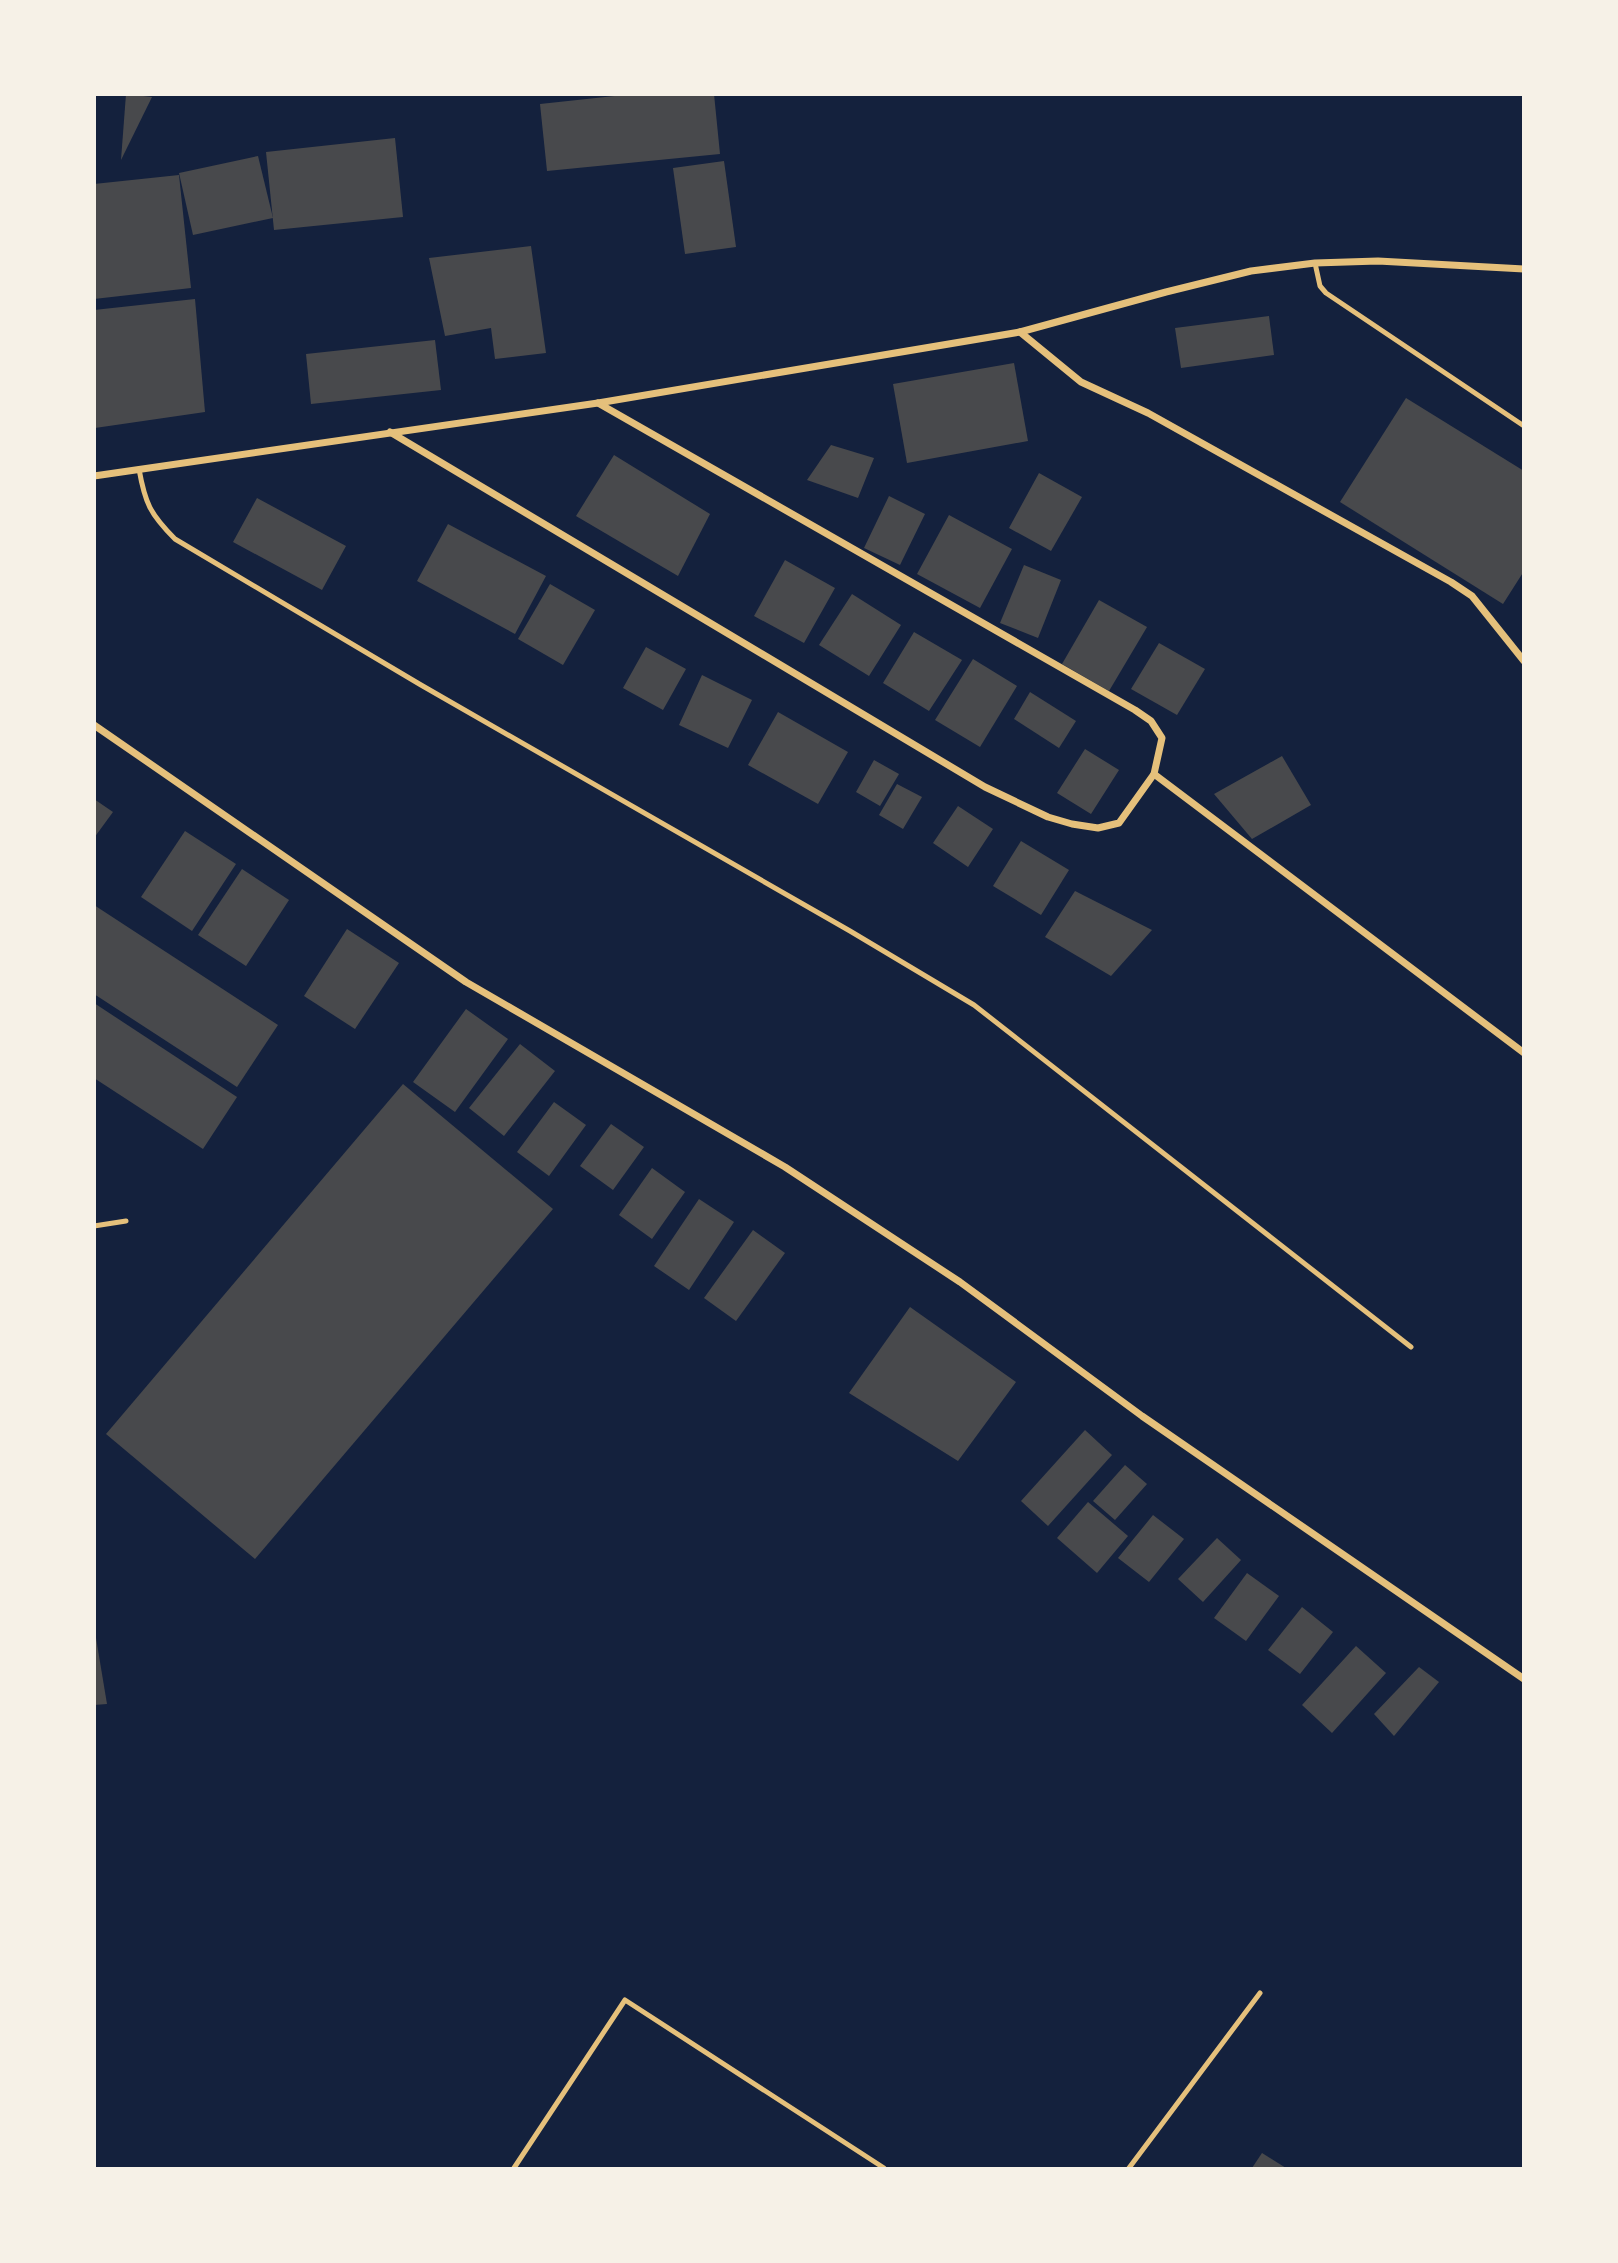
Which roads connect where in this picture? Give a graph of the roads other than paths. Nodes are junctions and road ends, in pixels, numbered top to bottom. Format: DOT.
graph roads {
  1 [pos="1315,263"];
  2 [pos="1524,269"];
  3 [pos="1020,332"];
  4 [pos="598,403"];
  5 [pos="1524,426"];
  6 [pos="390,432"];
  7 [pos="139,469"];
  8 [pos="94,476"];
  9 [pos="1524,661"];
  10 [pos="94,724"];
  11 [pos="1154,774"];
  12 [pos="1524,1053"];
  13 [pos="126,1221"];
  14 [pos="94,1226"];
  15 [pos="1411,1347"];
  16 [pos="1524,1679"];
  17 [pos="1261,1993"];
  18 [pos="514,2168"];
  19 [pos="884,2168"];
  20 [pos="1129,2168"];
  1 -- 2 [label="street"];
  1 -- 3 [label="street"];
  1 -- 5 [label="lane"];
  3 -- 4 [label="street"];
  3 -- 9 [label="street"];
  4 -- 6 [label="street"];
  4 -- 11 [label="street"];
  6 -- 7 [label="street"];
  6 -- 11 [label="street"];
  7 -- 8 [label="street"];
  7 -- 15 [label="lane"];
  10 -- 16 [label="street"];
  11 -- 12 [label="street"];
  13 -- 14 [label="lane"];
  17 -- 20 [label="lane"];
  18 -- 19 [label="lane"];
}
